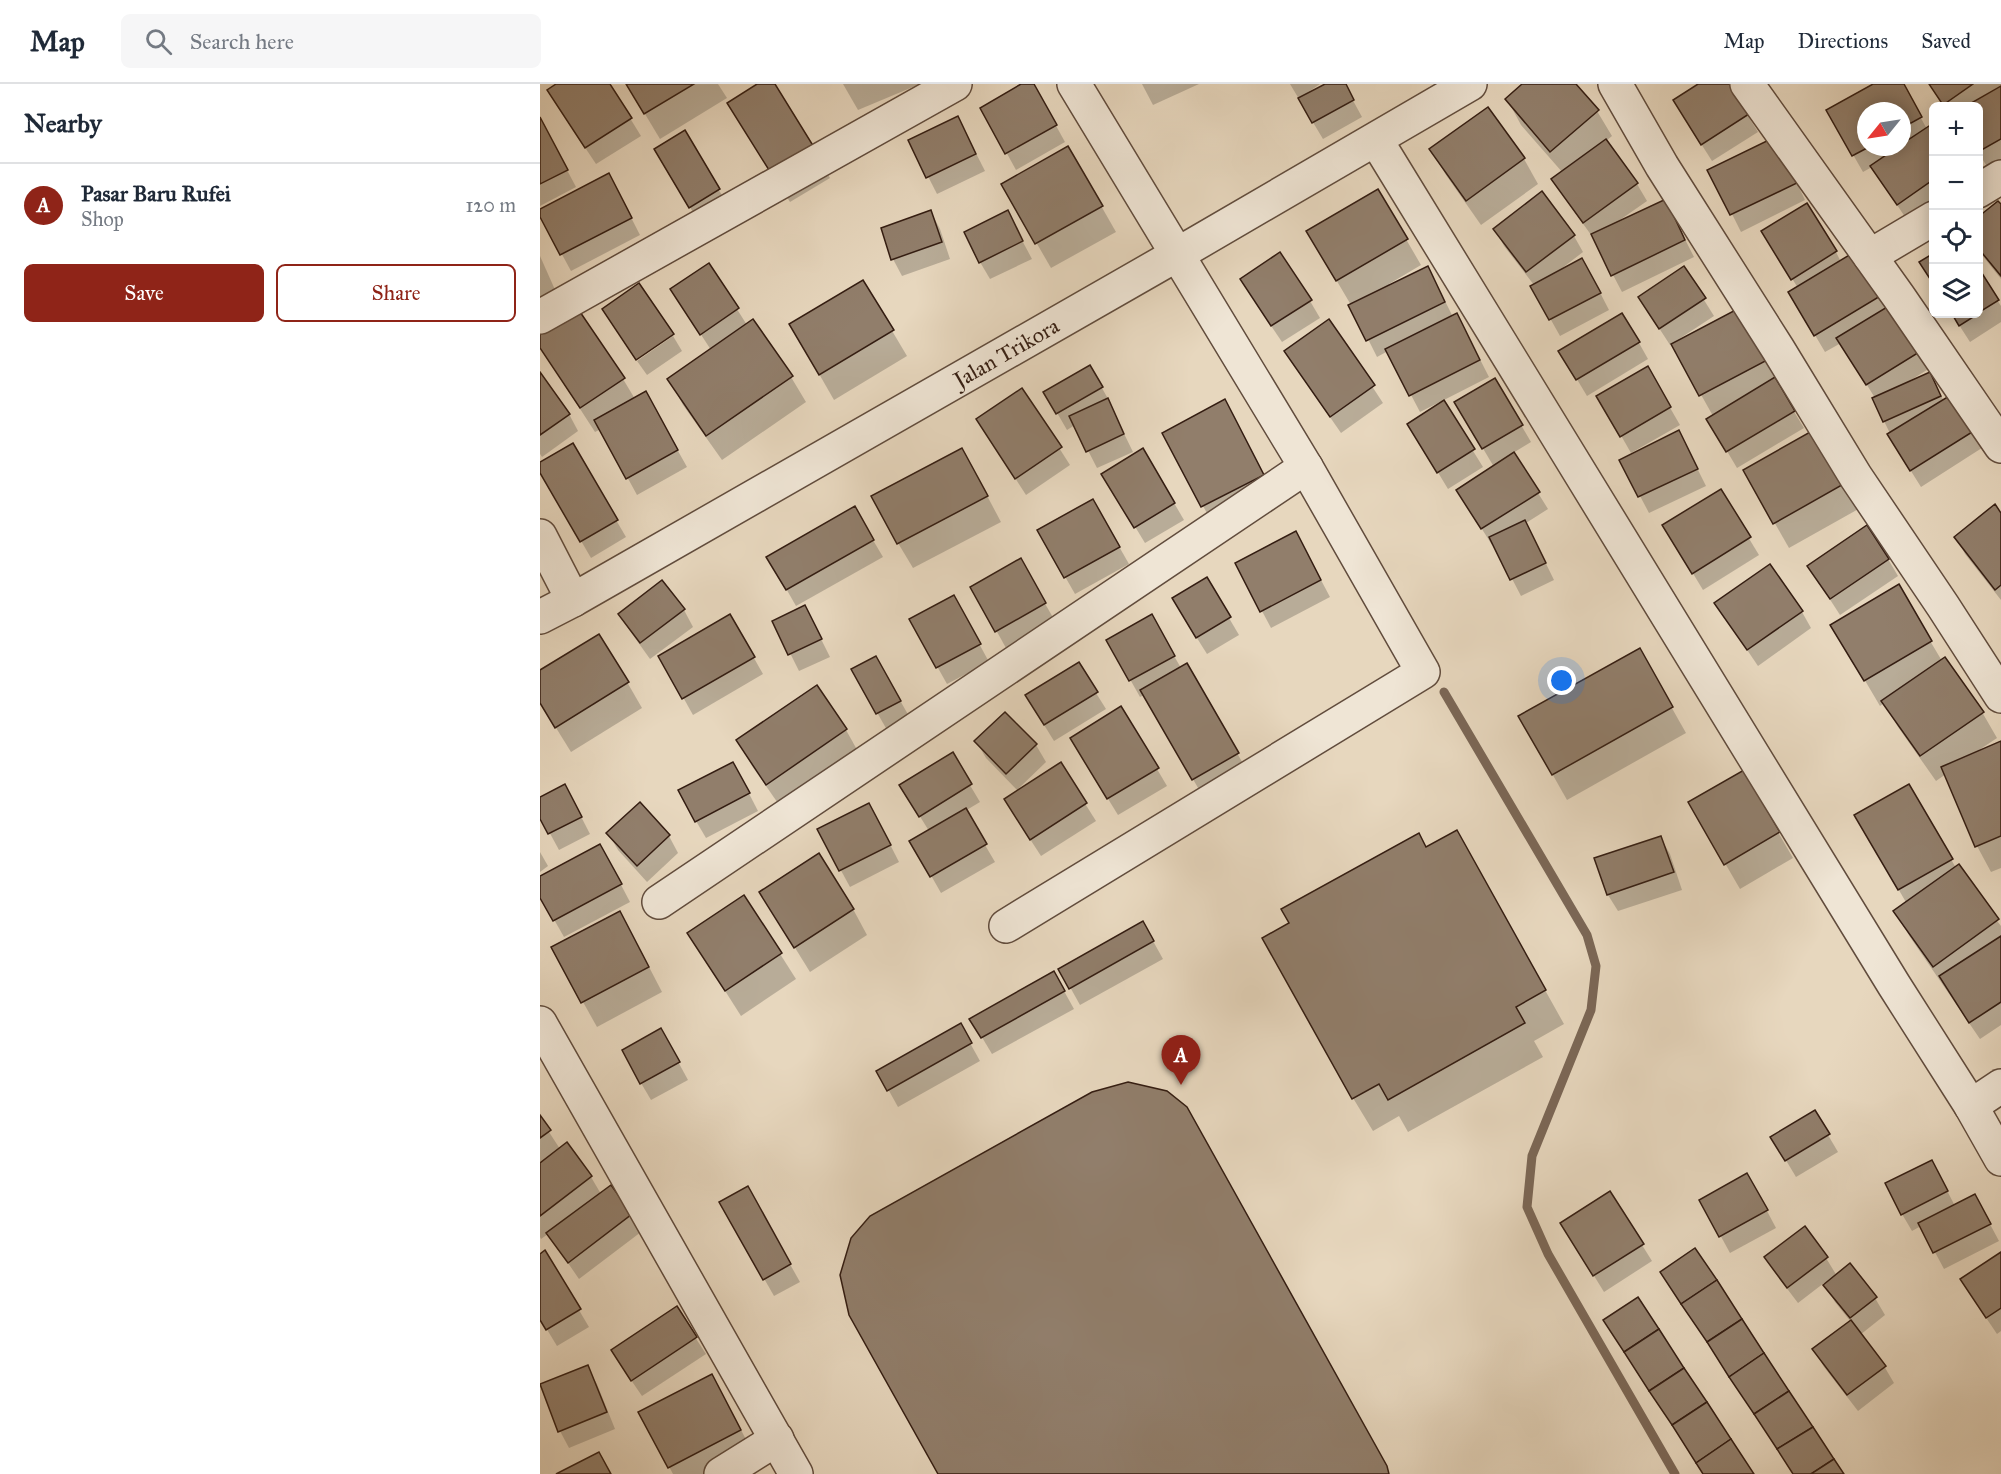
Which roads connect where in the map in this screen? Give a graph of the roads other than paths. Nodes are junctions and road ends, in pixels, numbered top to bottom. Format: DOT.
graph roads {
  1 [pos="955,84"];
  2 [pos="1074,84"];
  3 [pos="1470,84"];
  4 [pos="1615,84"];
  5 [pos="1747,84"];
  6 [pos="1376,140"];
  7 [pos="2001,177"];
  8 [pos="1983,187"];
  9 [pos="1929,221"];
  10 [pos="1178,254"];
  11 [pos="1870,256"];
  12 [pos="540,317"];
  13 [pos="2001,446"];
  14 [pos="1306,468"];
  15 [pos="540,536"];
  16 [pos="573,600"];
  17 [pos="540,616"];
  18 [pos="2001,696"];
  19 [pos="659,903"];
  20 [pos="1006,927"];
  21 [pos="540,1023"];
  22 [pos="2001,1086"];
  23 [pos="1971,1106"];
  24 [pos="2001,1159"];
  25 [pos="777,1438"];
  26 [pos="721,1474"];
  27 [pos="796,1474"];
  1 -- 12 [label="street"];
  2 -- 10 [label="street"];
  3 -- 6 [label="street, Jalan Trikora"];
  4 -- 18 [label="street"];
  5 -- 11 [label="street"];
  6 -- 10 [label="street, Jalan Trikora"];
  6 -- 23 [label="street"];
  7 -- 8 [label="street"];
  9 -- 11 [label="street"];
  10 -- 14 [label="street"];
  10 -- 16 [label="street, Jalan Trikora"];
  11 -- 13 [label="street"];
  14 -- 19 [label="street"];
  14 -- 20 [label="street"];
  15 -- 16 [label="street"];
  16 -- 17 [label="street, Jalan Trikora"];
  21 -- 25 [label="street"];
  22 -- 23 [label="street"];
  23 -- 24 [label="street"];
  25 -- 26 [label="street"];
  25 -- 27 [label="street"];
}
